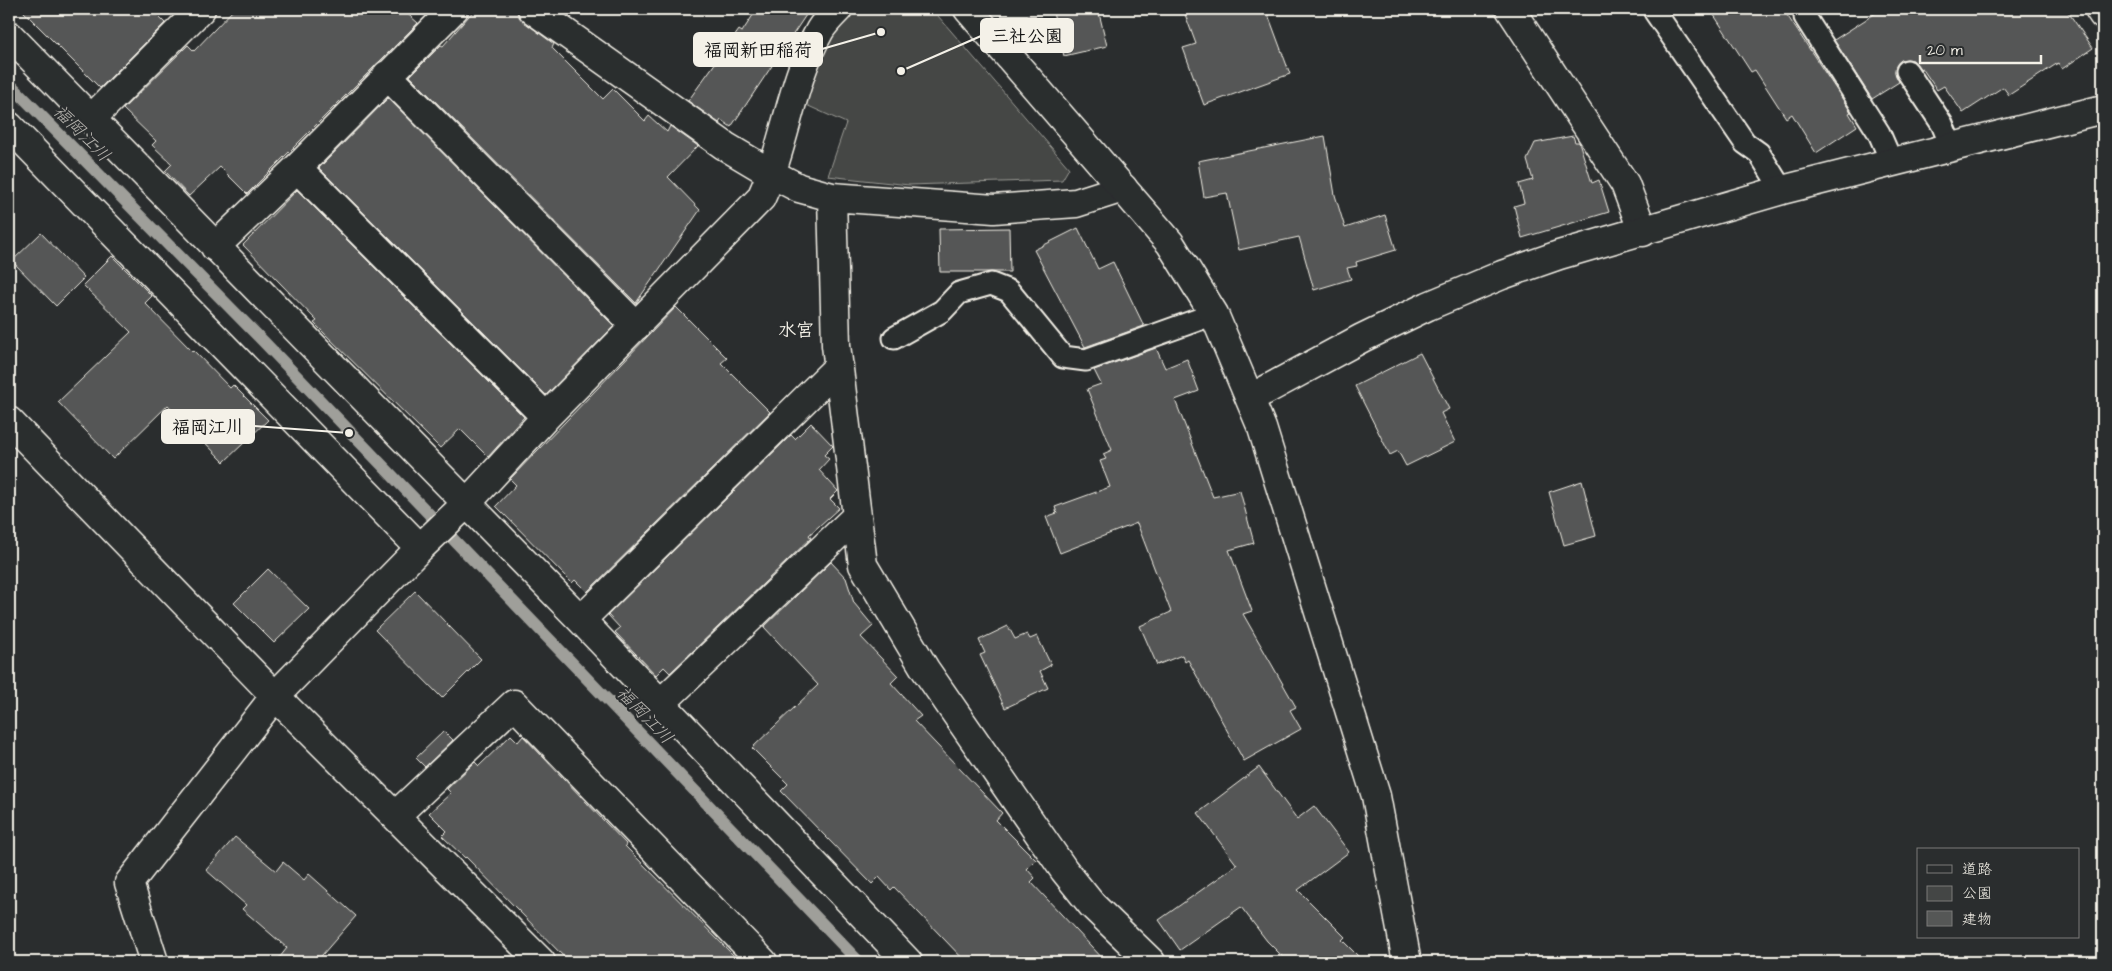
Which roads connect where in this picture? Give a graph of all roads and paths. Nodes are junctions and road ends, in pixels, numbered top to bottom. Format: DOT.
graph roads {
  1 [pos="201,9"];
  2 [pos="454,9"];
  3 [pos="532,9"];
  4 [pos="838,9"];
  5 [pos="968,9"];
  6 [pos="1510,9"];
  7 [pos="2099,9"];
  8 [pos="1655,12"];
  9 [pos="2103,15"];
  10 [pos="1805,17"];
  11 [pos="9,35"];
  12 [pos="1907,71"];
  13 [pos="387,75"];
  14 [pos="2103,109"];
  15 [pos="92,118"];
  16 [pos="9,126"];
  17 [pos="1952,148"];
  18 [pos="1892,163"];
  19 [pos="298,168"];
  20 [pos="772,174"];
  21 [pos="1123,188"];
  22 [pos="1782,190"];
  23 [pos="832,197"];
  24 [pos="1643,232"];
  25 [pos="214,247"];
  26 [pos="1214,314"];
  27 [pos="636,326"];
  28 [pos="894,338"];
  29 [pos="839,366"];
  30 [pos="1251,398"];
  31 [pos="546,416"];
  32 [pos="9,421"];
  33 [pos="459,510"];
  34 [pos="857,516"];
  35 [pos="425,543"];
  36 [pos="581,620"];
  37 [pos="275,696"];
  38 [pos="660,704"];
  39 [pos="395,816"];
  40 [pos="154,962"];
  41 [pos="541,962"];
  42 [pos="763,962"];
  43 [pos="908,962"];
  44 [pos="1151,962"];
  45 [pos="1407,962"];
  1 -- 15 [label="street"];
  2 -- 13 [label="street"];
  3 -- 20 [label="street"];
  4 -- 20 [label="street"];
  5 -- 21 [label="street"];
  6 -- 24 [label="street"];
  7 -- 9 [label="street"];
  8 -- 22 [label="lane"];
  10 -- 18 [label="lane"];
  11 -- 15 [label="street"];
  12 -- 17 [label="lane"];
  13 -- 19 [label="street"];
  13 -- 27 [label="street"];
  14 -- 17 [label="street"];
  15 -- 25 [label="street"];
  16 -- 35 [label="street"];
  17 -- 18 [label="street"];
  18 -- 22 [label="street"];
  19 -- 25 [label="street"];
  19 -- 31 [label="street"];
  20 -- 23 [label="street"];
  20 -- 27 [label="street"];
  21 -- 23 [label="street"];
  21 -- 26 [label="street"];
  22 -- 24 [label="street"];
  23 -- 29 [label="street"];
  24 -- 30 [label="street"];
  25 -- 33 [label="street"];
  26 -- 28 [label="lane"];
  26 -- 30 [label="street"];
  27 -- 31 [label="street"];
  29 -- 34 [label="street"];
  29 -- 36 [label="street"];
  30 -- 45 [label="street"];
  31 -- 33 [label="street"];
  32 -- 37 [label="street"];
  33 -- 35 [label="street"];
  33 -- 36 [label="street"];
  34 -- 38 [label="street"];
  34 -- 44 [label="street"];
  35 -- 37 [label="street"];
  36 -- 38 [label="street"];
  37 -- 39 [label="street"];
  37 -- 40 [label="street"];
  38 -- 43 [label="street"];
  39 -- 41 [label="street"];
  39 -- 42 [label="street"];
}
